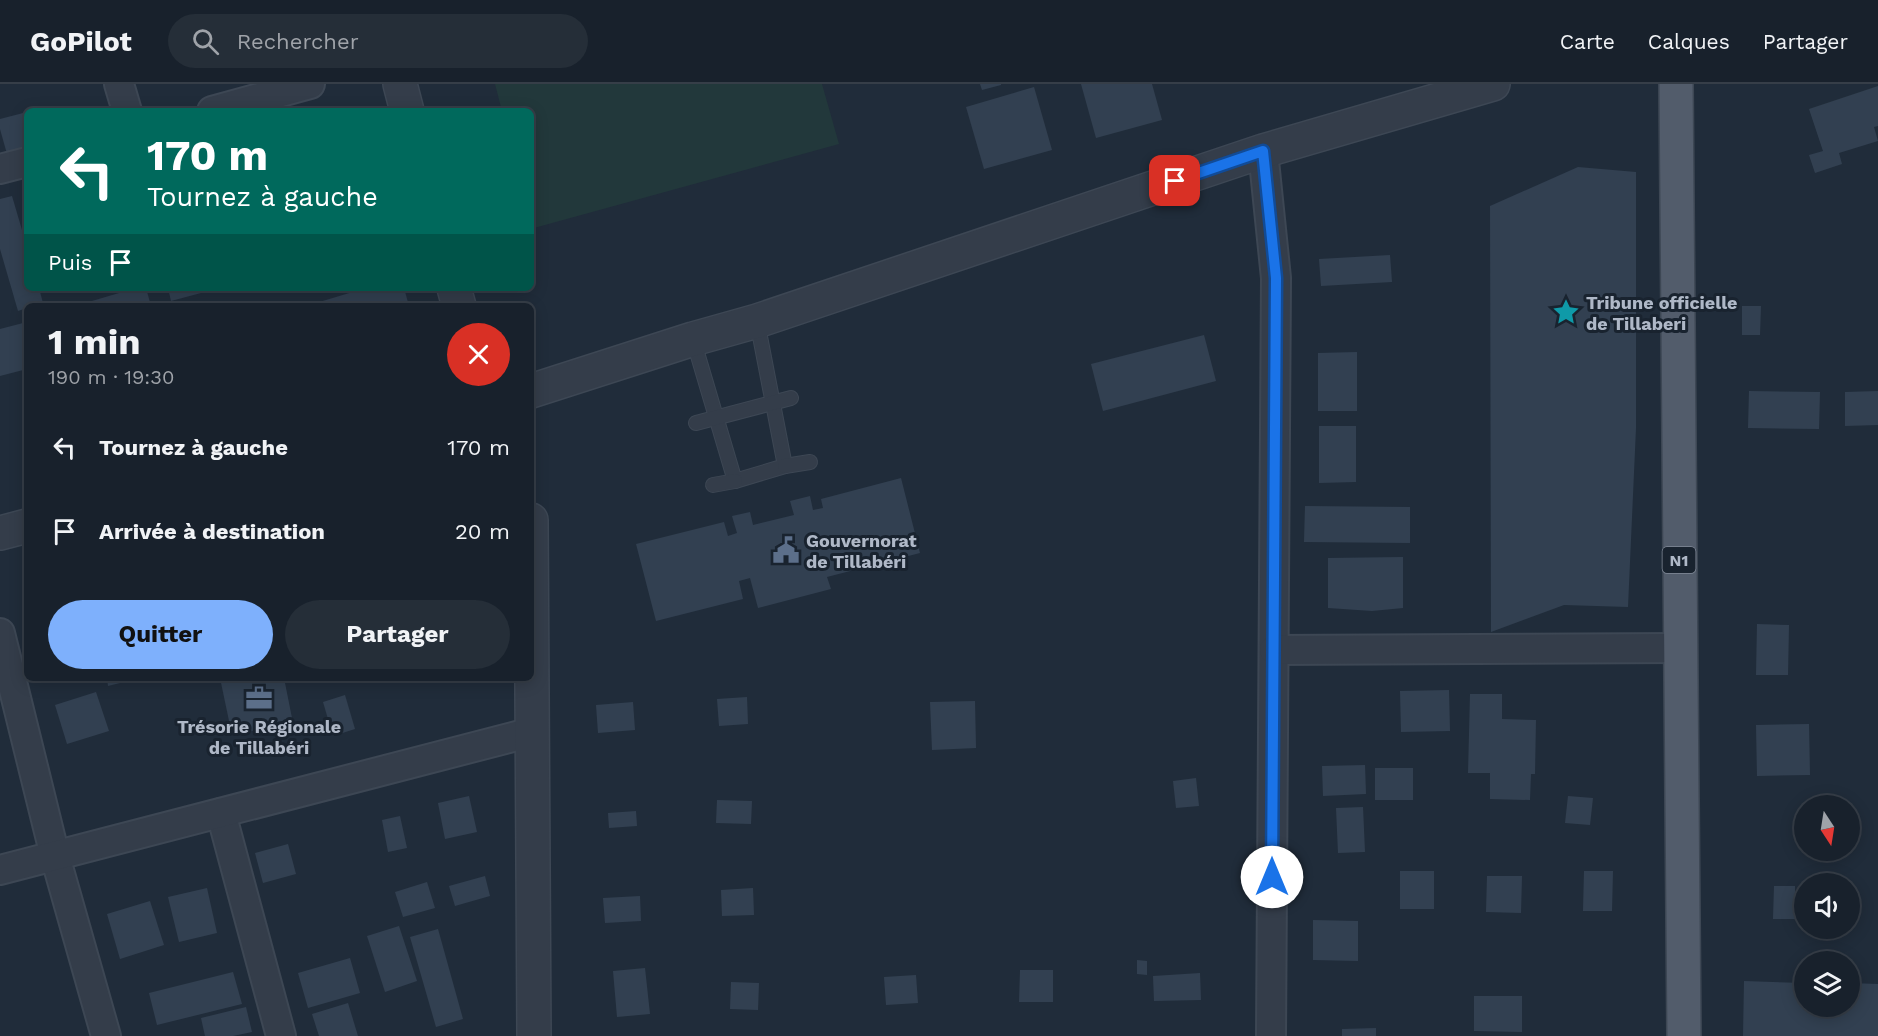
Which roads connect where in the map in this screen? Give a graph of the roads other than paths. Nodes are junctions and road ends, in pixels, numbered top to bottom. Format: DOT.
graph roads {
  1 [pos="119,84"];
  2 [pos="310,84"];
  3 [pos="400,84"];
  4 [pos="1493,84"];
  5 [pos="1676,84"];
  6 [pos="126,108"];
  7 [pos="223,108"];
  8 [pos="406,108"];
  9 [pos="1263,151"];
  10 [pos="24,163"];
  11 [pos="0,169"];
  12 [pos="757,321"];
  13 [pos="693,339"];
  14 [pos="534,391"];
  15 [pos="791,398"];
  16 [pos="773,403"];
  17 [pos="717,417"];
  18 [pos="696,423"];
  19 [pos="810,462"];
  20 [pos="785,466"];
  21 [pos="735,481"];
  22 [pos="712,485"];
  23 [pos="24,527"];
  24 [pos="0,533"];
  25 [pos="0,633"];
  26 [pos="1679,648"];
  27 [pos="1274,650"];
  28 [pos="532,681"];
  29 [pos="532,732"];
  30 [pos="221,813"];
  31 [pos="56,856"];
  32 [pos="0,870"];
  33 [pos="106,1036"];
  34 [pos="281,1036"];
  35 [pos="534,1036"];
  36 [pos="1271,1036"];
  37 [pos="1684,1036"];
  1 -- 6 [label="street"];
  2 -- 7 [label="street"];
  3 -- 8 [label="street"];
  4 -- 9 [label="street"];
  5 -- 26 [label="main road, N1"];
  9 -- 12 [label="street"];
  9 -- 27 [label="street"];
  10 -- 11 [label="street"];
  12 -- 13 [label="street"];
  12 -- 16 [label="lane"];
  13 -- 14 [label="street"];
  13 -- 17 [label="lane"];
  15 -- 16 [label="lane"];
  16 -- 17 [label="lane"];
  16 -- 20 [label="lane"];
  17 -- 18 [label="lane"];
  17 -- 21 [label="lane"];
  19 -- 20 [label="lane"];
  20 -- 21 [label="lane"];
  21 -- 22 [label="lane"];
  23 -- 24 [label="street"];
  25 -- 31 [label="street"];
  26 -- 27 [label="street"];
  26 -- 37 [label="main road, N1"];
  27 -- 36 [label="street"];
  28 -- 29 [label="street"];
  29 -- 30 [label="street"];
  29 -- 35 [label="street"];
  30 -- 31 [label="street"];
  30 -- 34 [label="street"];
  31 -- 32 [label="street"];
  31 -- 33 [label="street"];
}
